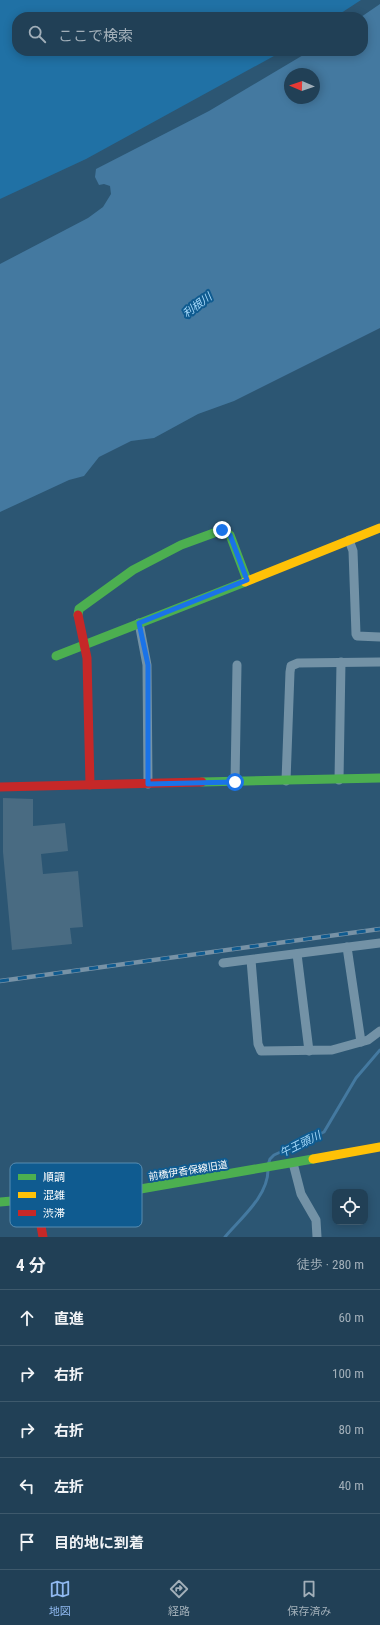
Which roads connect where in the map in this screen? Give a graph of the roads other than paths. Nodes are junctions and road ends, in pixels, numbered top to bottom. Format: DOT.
graph roads {
  1 [pos="380,528"];
  2 [pos="349,540"];
  3 [pos="247,580"];
  4 [pos="139,623"];
  5 [pos="380,637"];
  6 [pos="86,644"];
  7 [pos="56,656"];
  8 [pos="341,662"];
  9 [pos="380,662"];
  10 [pos="237,665"];
  11 [pos="380,778"];
  12 [pos="339,780"];
  13 [pos="286,781"];
  14 [pos="235,782"];
  15 [pos="148,784"];
  16 [pos="90,785"];
  17 [pos="0,787"];
  18 [pos="380,943"];
  19 [pos="347,947"];
  20 [pos="297,954"];
  21 [pos="251,960"];
  22 [pos="223,963"];
  23 [pos="380,1031"];
  24 [pos="361,1042"];
  25 [pos="309,1051"];
  26 [pos="380,1147"];
  27 [pos="293,1164"];
  28 [pos="142,1189"];
  29 [pos="10,1201"];
  30 [pos="0,1202"];
  31 [pos="41,1227"];
  32 [pos="43,1237"];
  33 [pos="316,1237"];
  1 -- 2 [label="street"];
  2 -- 3 [label="street"];
  2 -- 5 [label="street"];
  3 -- 4 [label="street"];
  3 -- 6 [label="street"];
  4 -- 6 [label="street"];
  4 -- 15 [label="street"];
  6 -- 7 [label="street"];
  6 -- 16 [label="street"];
  8 -- 9 [label="street"];
  8 -- 12 [label="street"];
  8 -- 13 [label="street"];
  10 -- 14 [label="street"];
  11 -- 12 [label="street"];
  12 -- 13 [label="street"];
  13 -- 14 [label="street"];
  14 -- 15 [label="street"];
  15 -- 16 [label="street"];
  16 -- 17 [label="street"];
  18 -- 19 [label="street"];
  19 -- 20 [label="street"];
  19 -- 24 [label="street"];
  20 -- 21 [label="street"];
  20 -- 25 [label="street"];
  21 -- 22 [label="street"];
  21 -- 25 [label="street"];
  23 -- 24 [label="street"];
  24 -- 25 [label="street"];
  26 -- 27 [label="street"];
  27 -- 28 [label="street, 前橋伊香保線旧道"];
  27 -- 33 [label="street"];
  29 -- 30 [label="street, 前橋伊香保線旧道"];
  31 -- 32 [label="street"];
}
